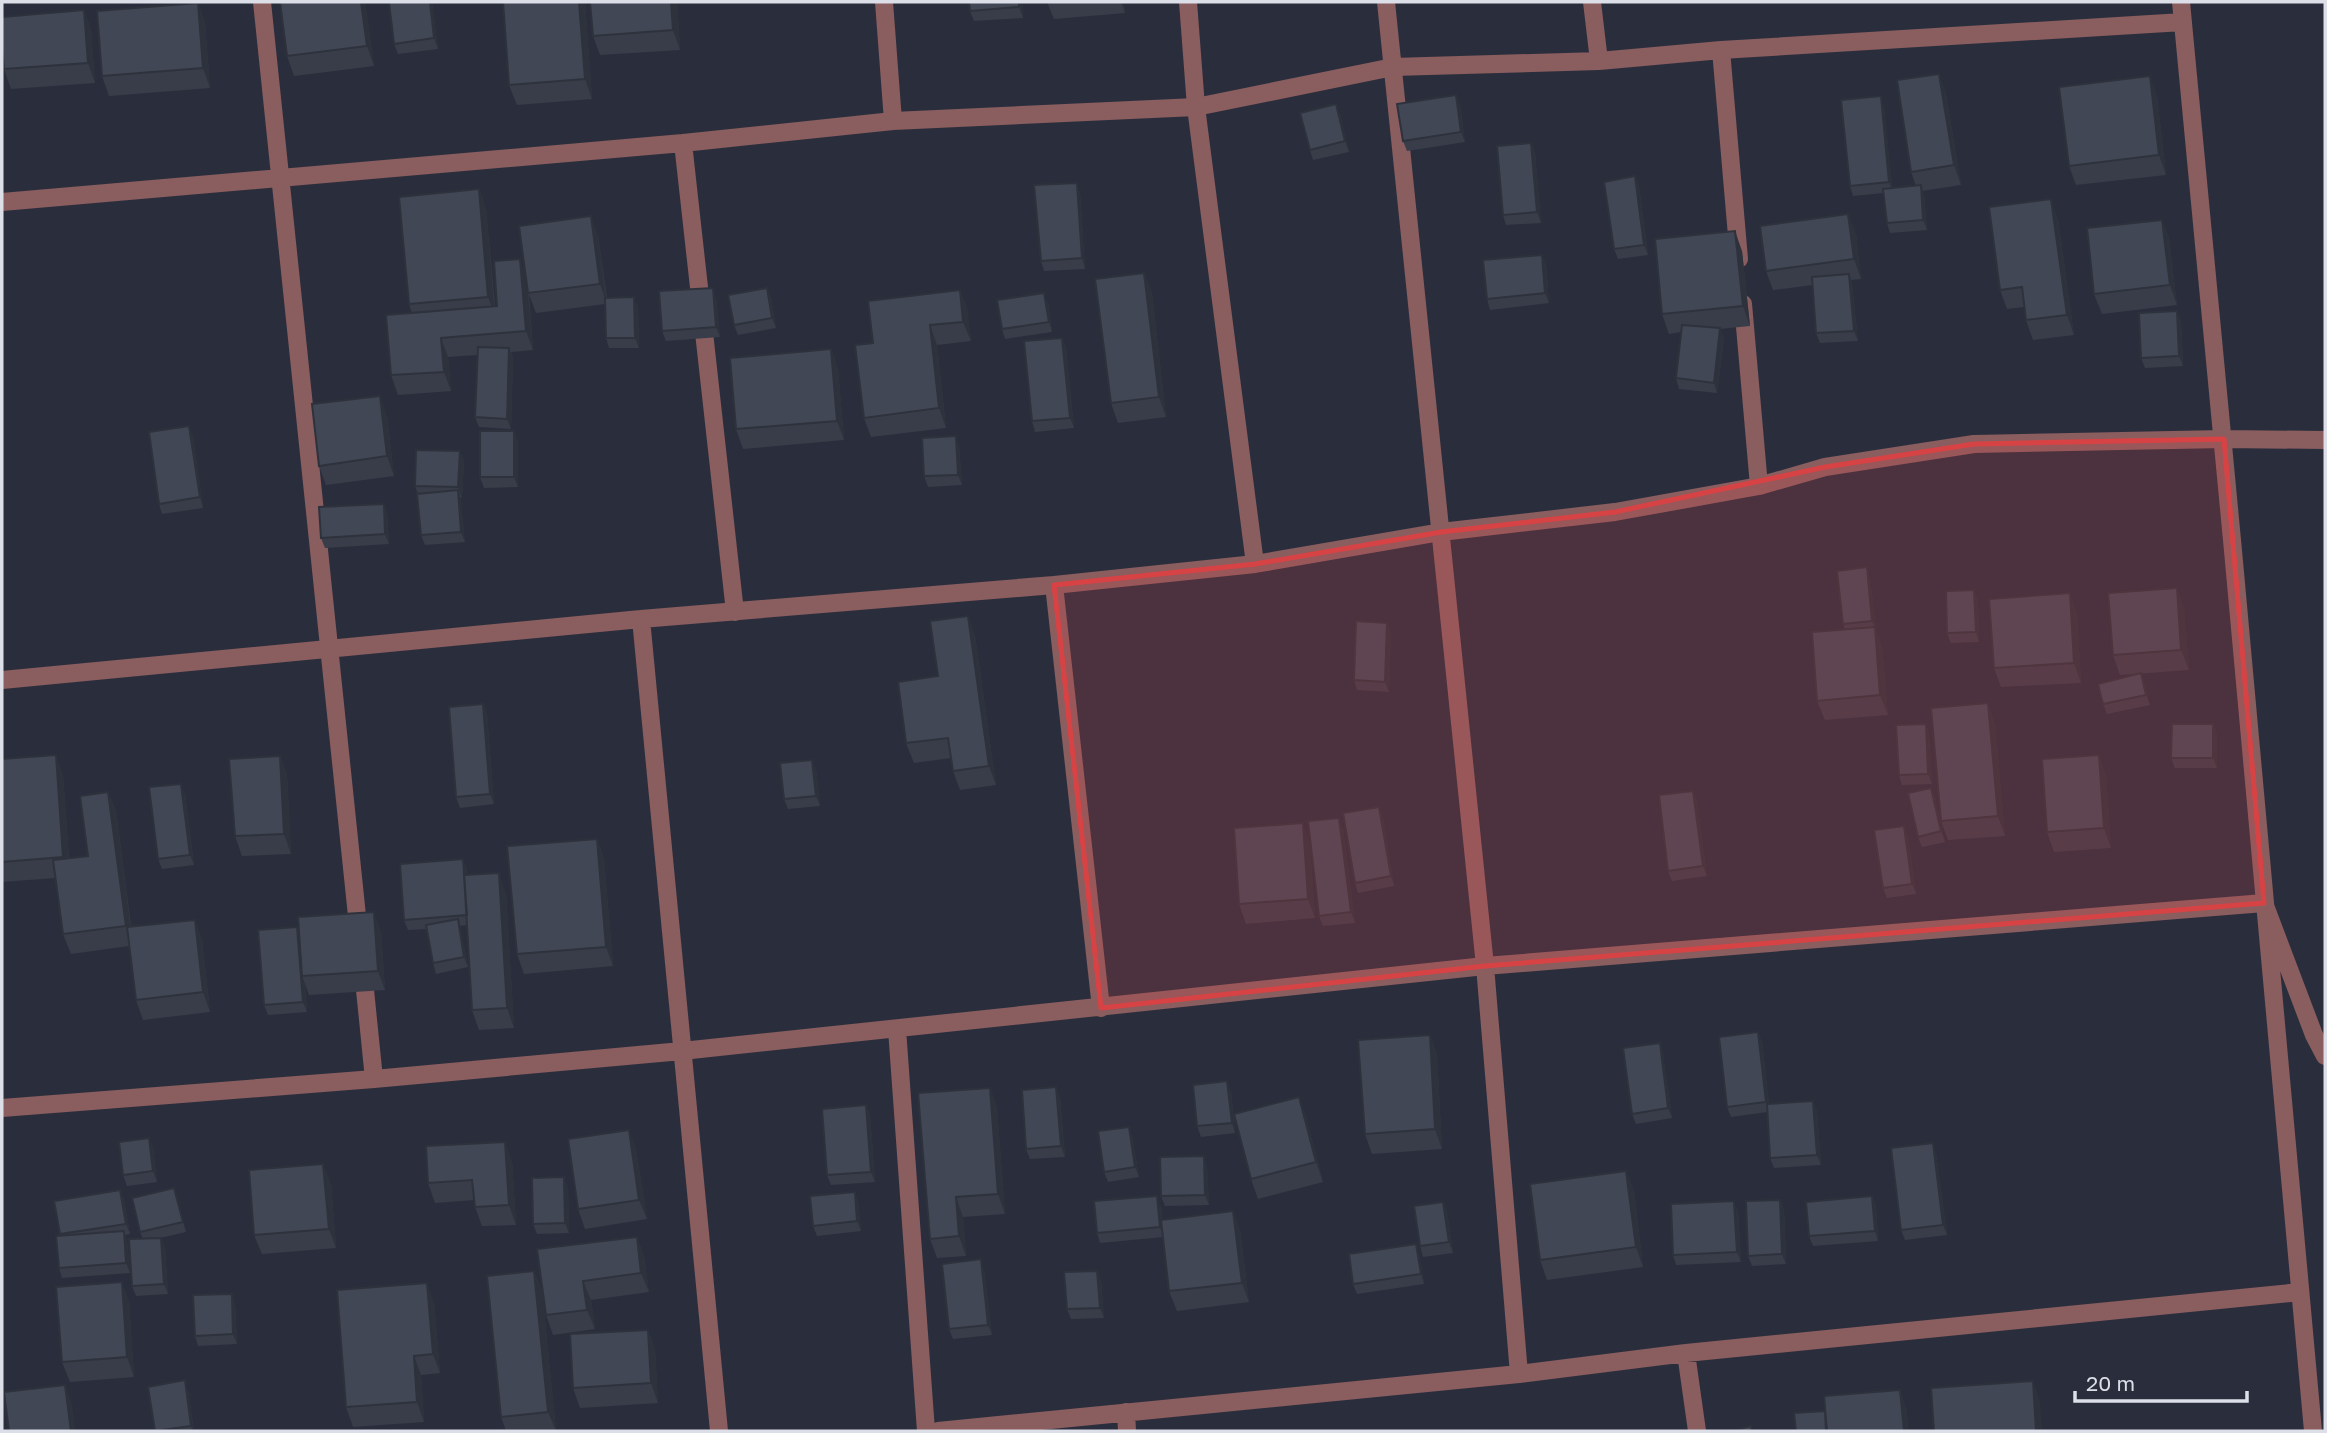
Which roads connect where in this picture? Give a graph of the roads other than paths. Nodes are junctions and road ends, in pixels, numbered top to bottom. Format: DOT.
graph roads {
  1 [pos="262,2"];
  2 [pos="884,2"];
  3 [pos="1188,2"];
  4 [pos="1386,2"];
  5 [pos="1592,2"];
  6 [pos="2181,2"];
  7 [pos="2183,22"];
  8 [pos="1721,50"];
  9 [pos="1599,61"];
  10 [pos="1393,67"];
  11 [pos="1196,107"];
  12 [pos="893,121"];
  13 [pos="684,143"];
  14 [pos="281,177"];
  15 [pos="2,202"];
  16 [pos="2224,439"];
  17 [pos="2325,440"];
  18 [pos="1759,486"];
  19 [pos="1441,533"];
  20 [pos="1255,564"];
  21 [pos="1054,585"];
  22 [pos="735,612"];
  23 [pos="642,619"];
  24 [pos="330,650"];
  25 [pos="2,680"];
  26 [pos="2264,903"];
  27 [pos="1485,966"];
  28 [pos="1101,1008"];
  29 [pos="897,1029"];
  30 [pos="682,1051"];
  31 [pos="2325,1056"];
  32 [pos="374,1079"];
  33 [pos="2,1108"];
  34 [pos="2300,1292"];
  35 [pos="1686,1353"];
  36 [pos="1519,1374"];
  37 [pos="1125,1412"];
  38 [pos="719,1431"];
  39 [pos="926,1431"];
  40 [pos="938,1431"];
  41 [pos="1127,1431"];
  42 [pos="1697,1431"];
  43 [pos="2313,1431"];
  1 -- 14 [label="street"];
  2 -- 12 [label="street"];
  3 -- 11 [label="street"];
  4 -- 10 [label="street"];
  5 -- 9 [label="street"];
  6 -- 7 [label="street"];
  7 -- 8 [label="street"];
  7 -- 16 [label="street"];
  8 -- 9 [label="street"];
  8 -- 18 [label="street"];
  9 -- 10 [label="street"];
  10 -- 11 [label="street"];
  10 -- 19 [label="street"];
  11 -- 12 [label="street"];
  11 -- 20 [label="street"];
  12 -- 13 [label="street"];
  13 -- 14 [label="street"];
  13 -- 22 [label="street"];
  14 -- 15 [label="street"];
  14 -- 24 [label="street"];
  16 -- 17 [label="street"];
  16 -- 18 [label="street"];
  16 -- 26 [label="street"];
  18 -- 19 [label="street"];
  19 -- 20 [label="street"];
  19 -- 27 [label="street"];
  20 -- 21 [label="street"];
  21 -- 22 [label="street"];
  21 -- 28 [label="street"];
  22 -- 23 [label="street"];
  23 -- 24 [label="street"];
  23 -- 30 [label="street"];
  24 -- 25 [label="street"];
  24 -- 32 [label="street"];
  26 -- 27 [label="street"];
  26 -- 31 [label="street"];
  26 -- 34 [label="street"];
  27 -- 28 [label="street"];
  27 -- 36 [label="street"];
  28 -- 29 [label="street"];
  29 -- 30 [label="street"];
  29 -- 39 [label="street"];
  30 -- 32 [label="street"];
  30 -- 38 [label="street"];
  32 -- 33 [label="street"];
  34 -- 35 [label="street"];
  34 -- 43 [label="street"];
  35 -- 36 [label="street"];
  35 -- 42 [label="street"];
  36 -- 37 [label="street"];
  37 -- 40 [label="street"];
  37 -- 41 [label="street"];
}
